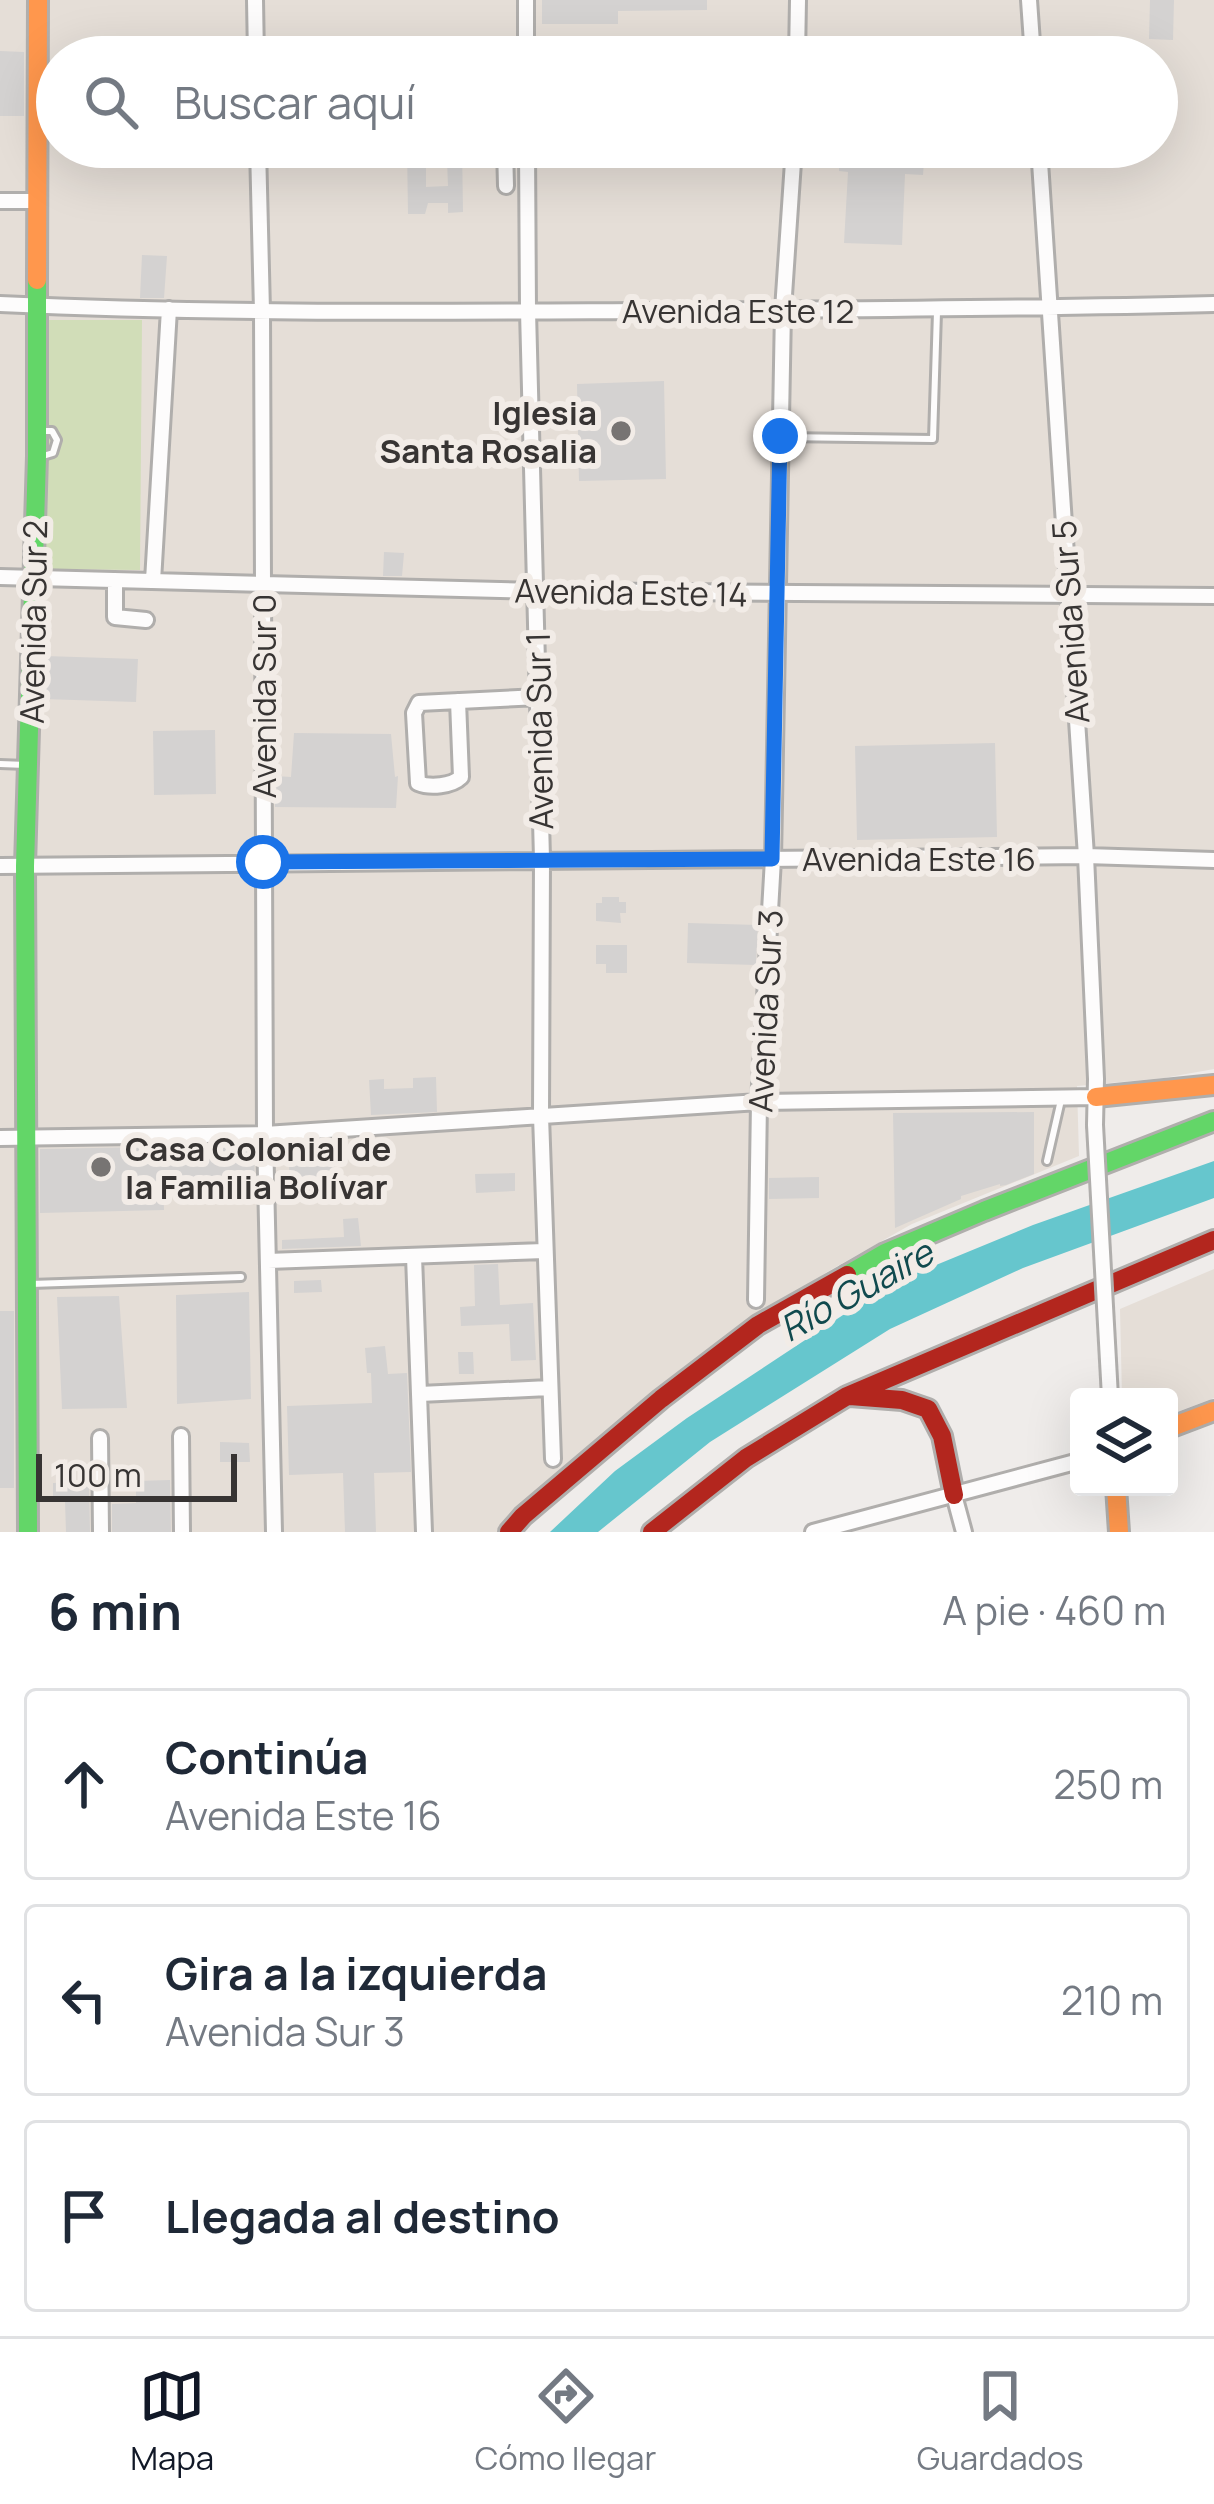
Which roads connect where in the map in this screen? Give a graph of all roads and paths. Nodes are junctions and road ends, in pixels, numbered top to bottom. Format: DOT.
graph roads {
  1 [pos="38,0"];
  2 [pos="255,0"];
  3 [pos="526,0"];
  4 [pos="798,0"];
  5 [pos="1030,0"];
  6 [pos="38,36"];
  7 [pos="256,36"];
  8 [pos="526,36"];
  9 [pos="797,36"];
  10 [pos="1032,36"];
  11 [pos="38,168"];
  12 [pos="259,168"];
  13 [pos="506,168"];
  14 [pos="527,168"];
  15 [pos="793,168"];
  16 [pos="1040,168"];
  17 [pos="506,186"];
  18 [pos="0,201"];
  19 [pos="38,201"];
  20 [pos="0,304"];
  21 [pos="1214,304"];
  22 [pos="38,306"];
  23 [pos="1048,308"];
  24 [pos="169,309"];
  25 [pos="937,309"];
  26 [pos="783,310"];
  27 [pos="262,311"];
  28 [pos="528,311"];
  29 [pos="780,436"];
  30 [pos="0,577"];
  31 [pos="34,578"];
  32 [pos="115,580"];
  33 [pos="153,581"];
  34 [pos="263,583"];
  35 [pos="536,591"];
  36 [pos="776,593"];
  37 [pos="1069,596"];
  38 [pos="1214,596"];
  39 [pos="146,620"];
  40 [pos="538,698"];
  41 [pos="458,701"];
  42 [pos="0,764"];
  43 [pos="29,765"];
  44 [pos="1086,856"];
  45 [pos="542,859"];
  46 [pos="772,859"];
  47 [pos="1214,860"];
  48 [pos="263,862"];
  49 [pos="0,866"];
  50 [pos="25,866"];
  51 [pos="1214,1085"];
  52 [pos="1062,1097"];
  53 [pos="1096,1097"];
  54 [pos="759,1102"];
  55 [pos="541,1115"];
  56 [pos="1214,1121"];
  57 [pos="266,1134"];
  58 [pos="27,1137"];
  59 [pos="0,1138"];
  60 [pos="1047,1161"];
  61 [pos="1214,1240"];
  62 [pos="544,1251"];
  63 [pos="414,1256"];
  64 [pos="268,1261"];
  65 [pos="242,1276"];
  66 [pos="27,1285"];
  67 [pos="756,1300"];
  68 [pos="549,1388"];
  69 [pos="1110,1388"];
  70 [pos="420,1394"];
  71 [pos="847,1396"];
  72 [pos="1214,1412"];
  73 [pos="1178,1425"];
  74 [pos="181,1436"];
  75 [pos="100,1438"];
  76 [pos="553,1459"];
  77 [pos="1070,1463"];
  78 [pos="954,1495"];
  79 [pos="1117,1496"];
  80 [pos="28,1532"];
  81 [pos="101,1532"];
  82 [pos="182,1532"];
  83 [pos="274,1532"];
  84 [pos="424,1532"];
  85 [pos="509,1532"];
  86 [pos="652,1532"];
  87 [pos="814,1532"];
  88 [pos="964,1532"];
  89 [pos="1119,1532"];
  1 -- 6 [label="main road, Avenida Sur 2"];
  2 -- 7 [label="street"];
  3 -- 8 [label="street"];
  4 -- 9 [label="street"];
  5 -- 10 [label="street"];
  11 -- 19 [label="main road, Avenida Sur 2"];
  12 -- 27 [label="street, Avenida Sur 0"];
  13 -- 17 [label="street"];
  14 -- 28 [label="street, Avenida Sur 1"];
  15 -- 26 [label="street, Avenida Sur 3"];
  16 -- 23 [label="street, Avenida Sur 5"];
  18 -- 19 [label="street"];
  19 -- 22 [label="main road, Avenida Sur 2"];
  20 -- 22 [label="street, Avenida Este 12"];
  21 -- 23 [label="street, Avenida Este 12"];
  22 -- 24 [label="street, Avenida Este 12"];
  22 -- 31 [label="main road, Avenida Sur 2"];
  23 -- 25 [label="street, Avenida Este 12"];
  23 -- 37 [label="street, Avenida Sur 5"];
  24 -- 27 [label="street, Avenida Este 12"];
  24 -- 33 [label="street"];
  25 -- 26 [label="street, Avenida Este 12"];
  25 -- 29 [label="lane"];
  26 -- 28 [label="street, Avenida Este 12"];
  26 -- 29 [label="street, Avenida Sur 3"];
  27 -- 28 [label="street, Avenida Este 12"];
  27 -- 34 [label="street, Avenida Sur 0"];
  28 -- 35 [label="street, Avenida Sur 1"];
  29 -- 36 [label="street, Avenida Sur 3"];
  30 -- 31 [label="street, Avenida Este 14"];
  31 -- 32 [label="street, Avenida Este 14"];
  31 -- 43 [label="main road, Avenida Sur 2"];
  32 -- 33 [label="street, Avenida Este 14"];
  32 -- 39 [label="street"];
  33 -- 34 [label="street, Avenida Este 14"];
  34 -- 35 [label="street, Avenida Este 14"];
  34 -- 48 [label="street, Avenida Sur 0"];
  35 -- 36 [label="street, Avenida Este 14"];
  35 -- 40 [label="street, Avenida Sur 1"];
  36 -- 37 [label="street, Avenida Este 14"];
  36 -- 46 [label="street, Avenida Sur 3"];
  37 -- 38 [label="street, Avenida Este 14"];
  37 -- 44 [label="street, Avenida Sur 5"];
  40 -- 41 [label="street"];
  40 -- 45 [label="street, Avenida Sur 1"];
  41 -- 41 [label="street"];
  42 -- 43 [label="lane"];
  43 -- 50 [label="main road, Avenida Sur 2"];
  44 -- 46 [label="street, Avenida Este 16"];
  44 -- 47 [label="street, Avenida Este 16"];
  44 -- 53 [label="street, Avenida Sur 5"];
  45 -- 46 [label="street, Avenida Este 16"];
  45 -- 48 [label="street, Avenida Este 16"];
  45 -- 55 [label="street, Avenida Sur 1"];
  46 -- 54 [label="street, Avenida Sur 3"];
  48 -- 50 [label="street, Avenida Este 16"];
  48 -- 57 [label="street, Avenida Sur 0"];
  49 -- 50 [label="street, Avenida Este 16"];
  50 -- 58 [label="main road, Avenida Sur 2"];
  51 -- 53 [label="main road"];
  52 -- 53 [label="street"];
  52 -- 54 [label="street"];
  52 -- 60 [label="lane"];
  53 -- 69 [label="street, Avenida Sur 5, bridge"];
  54 -- 55 [label="street"];
  54 -- 67 [label="street, Avenida Sur 3"];
  55 -- 57 [label="street"];
  55 -- 62 [label="street, Avenida Sur 1"];
  56 -- 85 [label="main road"];
  57 -- 58 [label="street"];
  57 -- 64 [label="street, Avenida Sur 0"];
  58 -- 59 [label="street"];
  58 -- 66 [label="main road, Avenida Sur 2"];
  61 -- 71 [label="main road"];
  62 -- 63 [label="street"];
  62 -- 68 [label="street, Avenida Sur 1"];
  63 -- 64 [label="street"];
  63 -- 70 [label="street"];
  64 -- 83 [label="street, Avenida Sur 0"];
  65 -- 66 [label="lane"];
  66 -- 80 [label="main road, Avenida Sur 2"];
  68 -- 70 [label="street"];
  68 -- 76 [label="street, Avenida Sur 1"];
  70 -- 84 [label="street"];
  71 -- 78 [label="main road"];
  71 -- 86 [label="main road"];
  72 -- 73 [label="main road"];
  74 -- 82 [label="street"];
  75 -- 81 [label="street"];
  77 -- 78 [label="street"];
  78 -- 87 [label="street"];
  78 -- 88 [label="street"];
  79 -- 89 [label="main road"];
}
